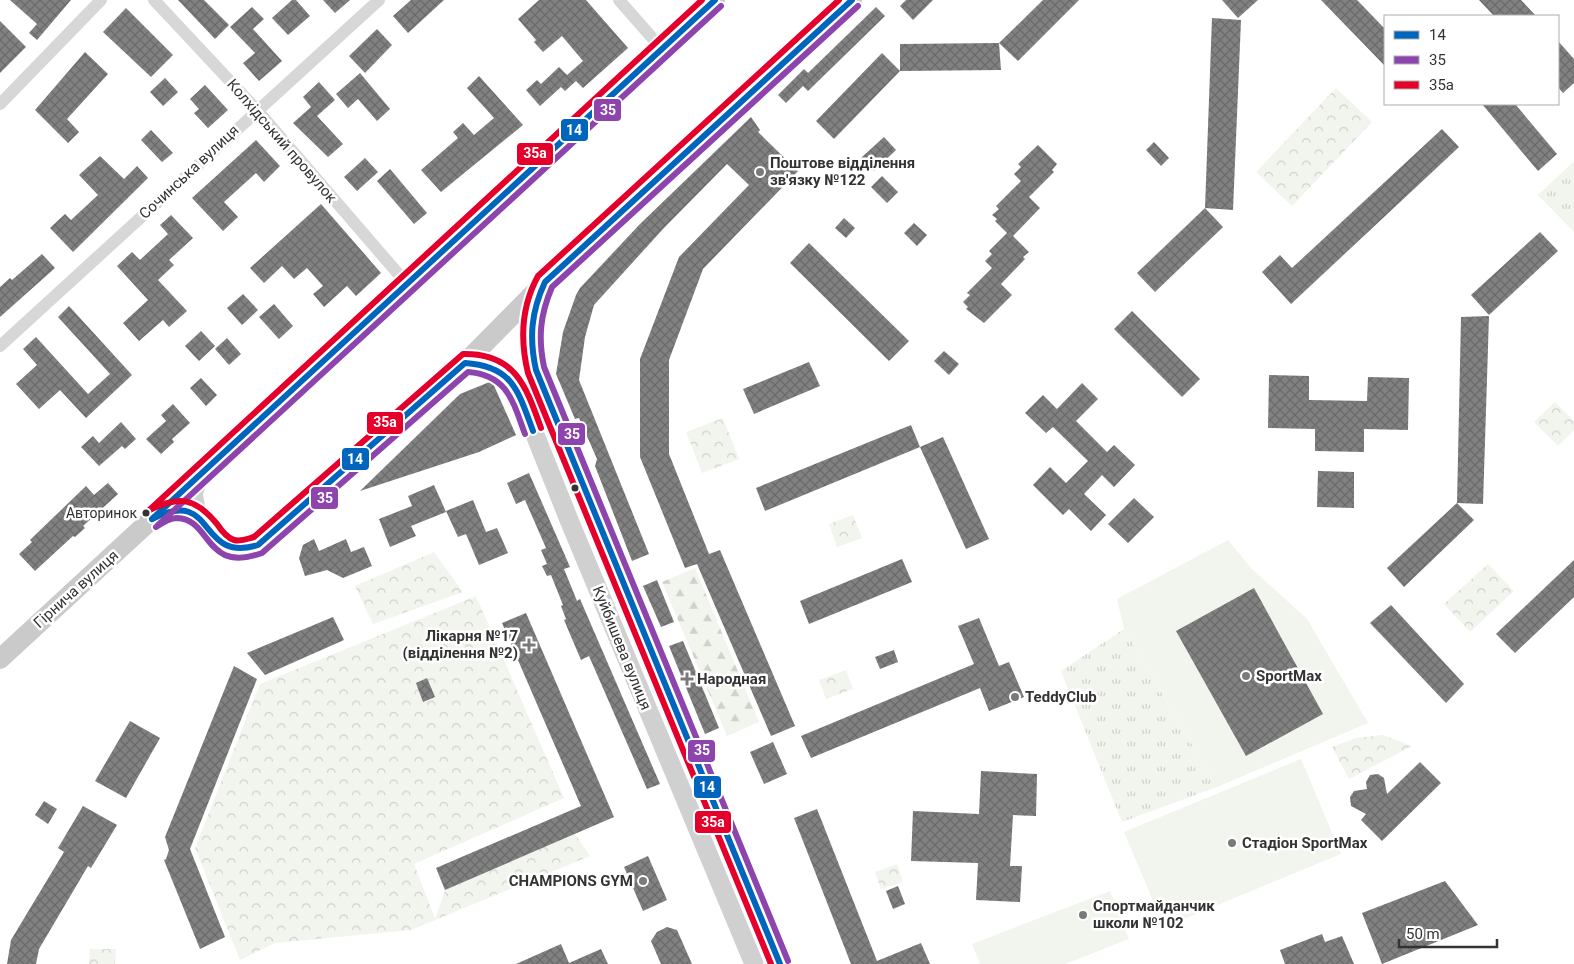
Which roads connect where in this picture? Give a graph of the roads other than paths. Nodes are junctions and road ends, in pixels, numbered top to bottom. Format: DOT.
graph roads {
  1 [pos="101,0"];
  2 [pos="154,0"];
  3 [pos="380,0"];
  4 [pos="619,0"];
  5 [pos="715,0"];
  6 [pos="852,0"];
  7 [pos="662,49"];
  8 [pos="0,104"];
  9 [pos="257,110"];
  10 [pos="545,282"];
  11 [pos="407,284"];
  12 [pos="0,346"];
  13 [pos="465,363"];
  14 [pos="536,370"];
  15 [pos="514,382"];
  16 [pos="200,474"];
  17 [pos="198,518"];
  18 [pos="152,519"];
  19 [pos="0,659"];
  20 [pos="754,964"];
  21 [pos="780,964"];
  1 -- 8 [label="street"];
  2 -- 9 [label="street, Колхідський провулок"];
  3 -- 9 [label="street, Сочинська вулиця"];
  4 -- 7 [label="street"];
  5 -- 7 [label="main road, Гірнича вулиця"];
  6 -- 10 [label="main road, Гірнича вулиця"];
  7 -- 11 [label="main road, Гірнича вулиця"];
  9 -- 11 [label="street, Колхідський провулок"];
  9 -- 12 [label="street, Сочинська вулиця"];
  10 -- 13 [label="main road, Гірнича вулиця"];
  10 -- 14 [label="main road, Куйбишева вулиця"];
  11 -- 16 [label="main road, Гірнича вулиця"];
  13 -- 15 [label="main road"];
  13 -- 17 [label="main road, Гірнича вулиця"];
  14 -- 15 [label="main road"];
  14 -- 21 [label="main road, Куйбишева вулиця"];
  15 -- 20 [label="main road, Куйбишева вулиця"];
  16 -- 17 [label="main road"];
  16 -- 18 [label="main road, Гірнича вулиця"];
  17 -- 18 [label="main road, Гірнича вулиця"];
  18 -- 19 [label="main road, Гірнича вулиця"];
}
